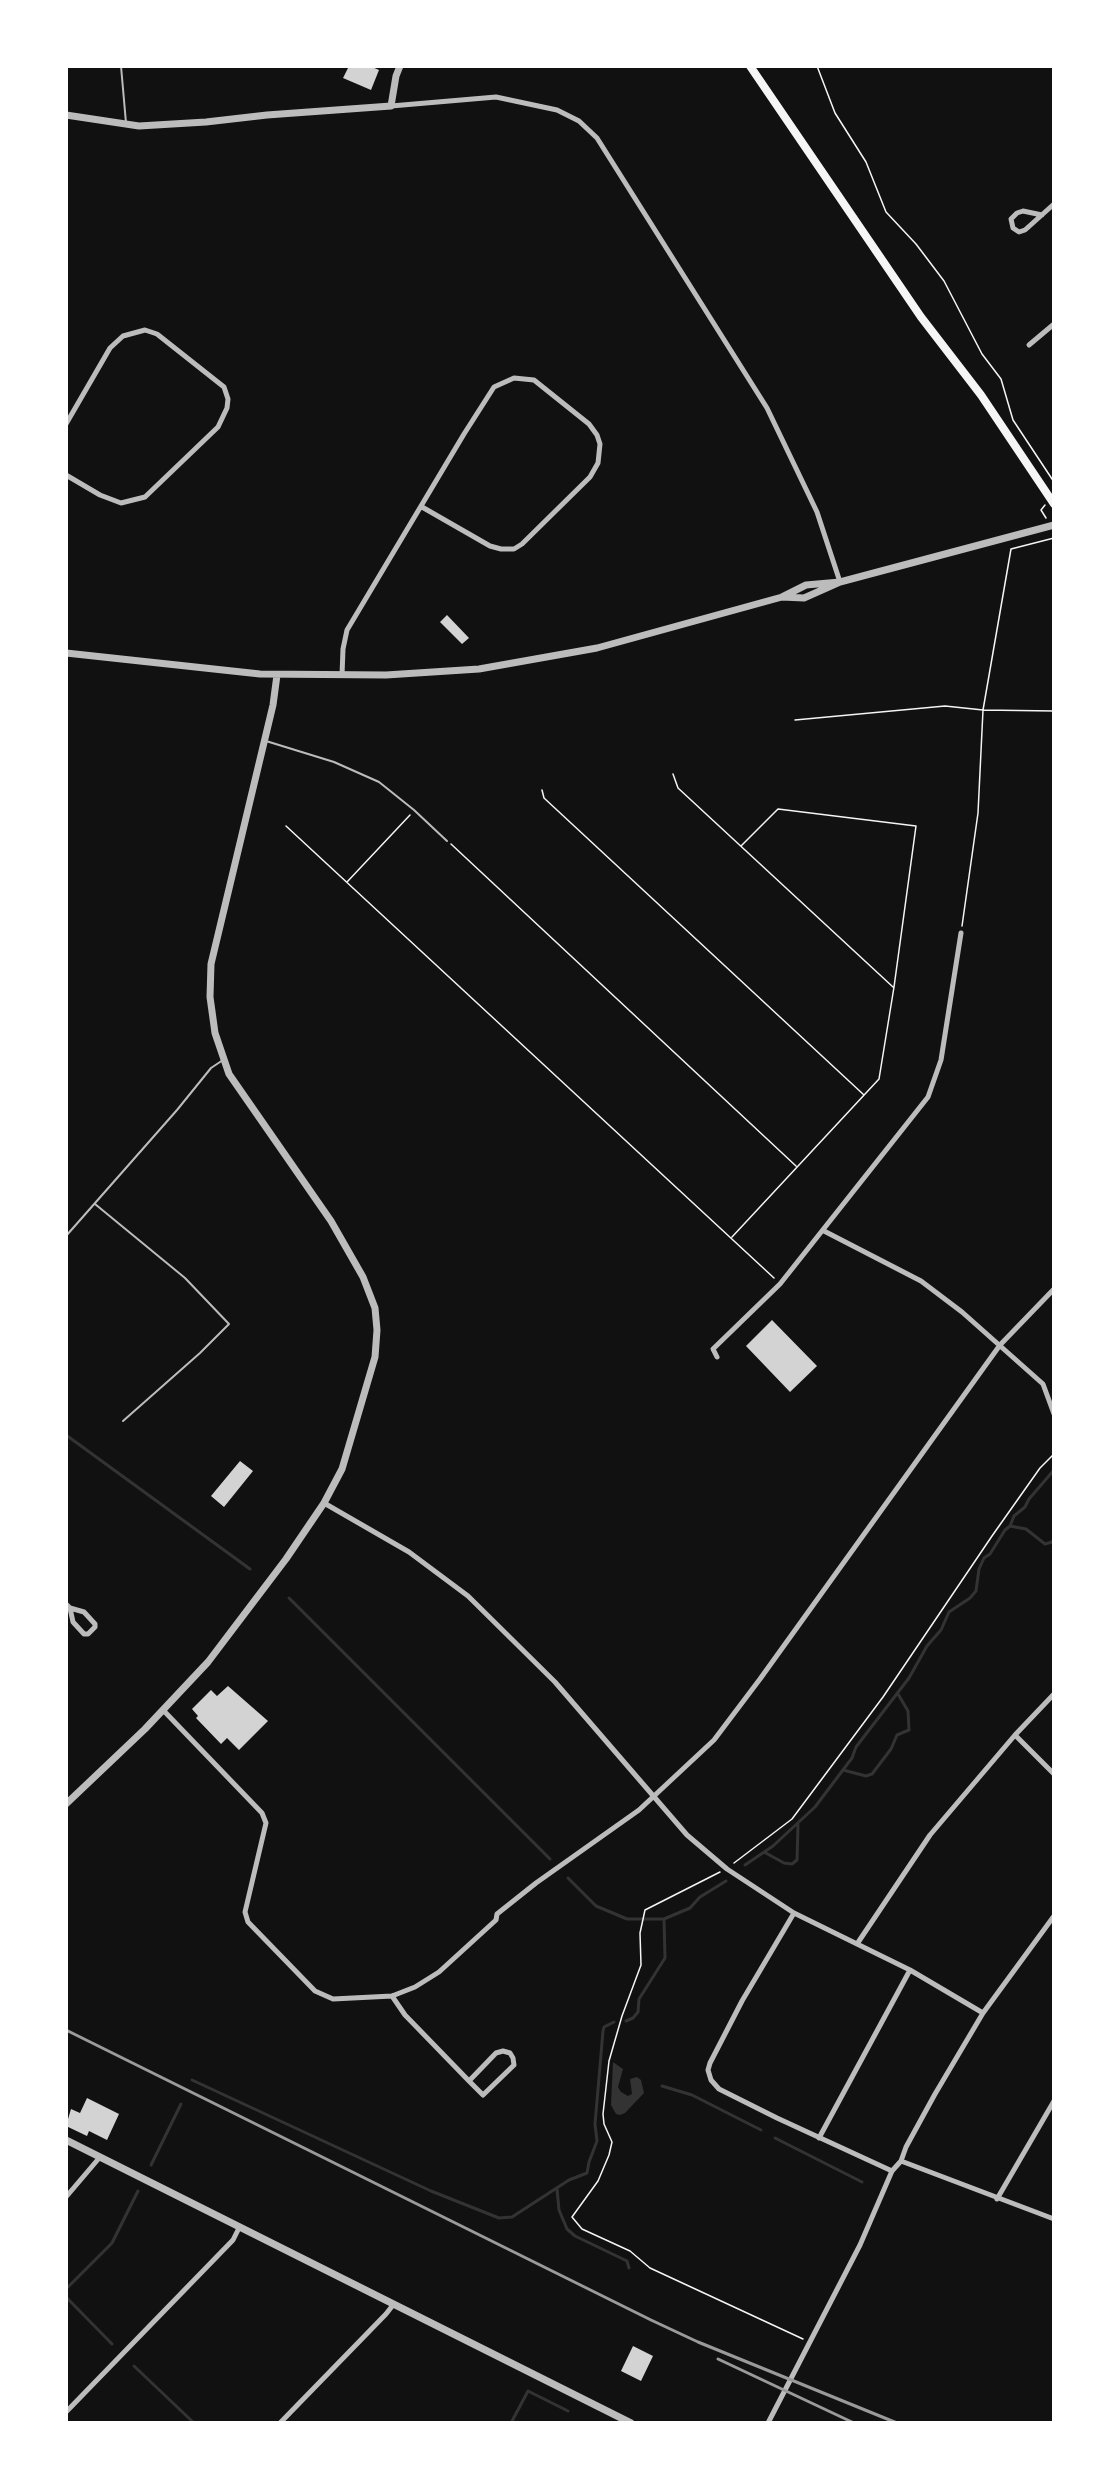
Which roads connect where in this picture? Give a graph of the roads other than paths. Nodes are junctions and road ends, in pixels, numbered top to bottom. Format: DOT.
graph roads {
  1 [pos="121,66"];
  2 [pos="400,66"];
  3 [pos="750,66"];
  4 [pos="391,106"];
  5 [pos="66,115"];
  6 [pos="126,124"];
  7 [pos="1054,204"];
  8 [pos="1042,215"];
  9 [pos="1054,324"];
  10 [pos="1029,345"];
  11 [pos="66,424"];
  12 [pos="66,475"];
  13 [pos="1054,504"];
  14 [pos="422,507"];
  15 [pos="1054,525"];
  16 [pos="840,582"];
  17 [pos="782,597"];
  18 [pos="66,653"];
  19 [pos="277,675"];
  20 [pos="342,675"];
  21 [pos="265,741"];
  22 [pos="447,841"];
  23 [pos="961,933"];
  24 [pos="223,1060"];
  25 [pos="95,1204"];
  26 [pos="824,1231"];
  27 [pos="66,1236"];
  28 [pos="1054,1289"];
  29 [pos="1000,1345"];
  30 [pos="717,1357"];
  31 [pos="1054,1414"];
  32 [pos="123,1421"];
  33 [pos="324,1503"];
  34 [pos="68,1606"];
  35 [pos="1054,1694"];
  36 [pos="163,1710"];
  37 [pos="1015,1735"];
  38 [pos="1054,1774"];
  39 [pos="654,1798"];
  40 [pos="66,1804"];
  41 [pos="794,1913"];
  42 [pos="1054,1916"];
  43 [pos="857,1944"];
  44 [pos="910,1970"];
  45 [pos="392,1996"];
  46 [pos="983,2013"];
  47 [pos="470,2080"];
  48 [pos="1054,2101"];
  49 [pos="819,2138"];
  50 [pos="66,2140"];
  51 [pos="100,2157"];
  52 [pos="902,2161"];
  53 [pos="892,2171"];
  54 [pos="66,2196"];
  55 [pos="997,2199"];
  56 [pos="1054,2219"];
  57 [pos="239,2228"];
  58 [pos="393,2305"];
  59 [pos="66,2412"];
  60 [pos="280,2423"];
  61 [pos="631,2423"];
  62 [pos="768,2423"];
  1 -- 6 [label="lane"];
  2 -- 4 [label="street"];
  3 -- 13 [label="main road"];
  4 -- 6 [label="street"];
  4 -- 16 [label="street"];
  5 -- 6 [label="street"];
  7 -- 8 [label="street"];
  8 -- 8 [label="street"];
  9 -- 10 [label="street"];
  11 -- 12 [label="street"];
  14 -- 14 [label="street"];
  14 -- 20 [label="street"];
  15 -- 16 [label="street"];
  16 -- 17 [label="street"];
  16 -- 17 [label="street"];
  17 -- 20 [label="street"];
  18 -- 19 [label="street"];
  19 -- 20 [label="street"];
  19 -- 21 [label="street"];
  21 -- 22 [label="lane"];
  21 -- 24 [label="street"];
  23 -- 26 [label="street"];
  24 -- 25 [label="lane"];
  24 -- 33 [label="street"];
  25 -- 27 [label="lane"];
  25 -- 32 [label="lane"];
  26 -- 29 [label="street"];
  26 -- 30 [label="street"];
  28 -- 29 [label="street"];
  29 -- 31 [label="street"];
  29 -- 39 [label="street"];
  33 -- 36 [label="street"];
  33 -- 39 [label="street"];
  34 -- 34 [label="street"];
  35 -- 37 [label="street"];
  36 -- 40 [label="street"];
  36 -- 45 [label="street"];
  37 -- 38 [label="street"];
  37 -- 43 [label="street"];
  39 -- 41 [label="street"];
  39 -- 45 [label="street"];
  41 -- 43 [label="street"];
  41 -- 49 [label="street"];
  42 -- 46 [label="street"];
  43 -- 44 [label="street"];
  44 -- 46 [label="street"];
  44 -- 49 [label="street"];
  45 -- 47 [label="street"];
  46 -- 52 [label="street"];
  47 -- 47 [label="street"];
  48 -- 55 [label="street"];
  49 -- 53 [label="street"];
  50 -- 51 [label="street"];
  51 -- 54 [label="street"];
  51 -- 57 [label="street"];
  52 -- 53 [label="street"];
  52 -- 55 [label="street"];
  53 -- 62 [label="street"];
  55 -- 56 [label="street"];
  57 -- 58 [label="street"];
  57 -- 59 [label="street"];
  58 -- 60 [label="street"];
  58 -- 61 [label="street"];
}
